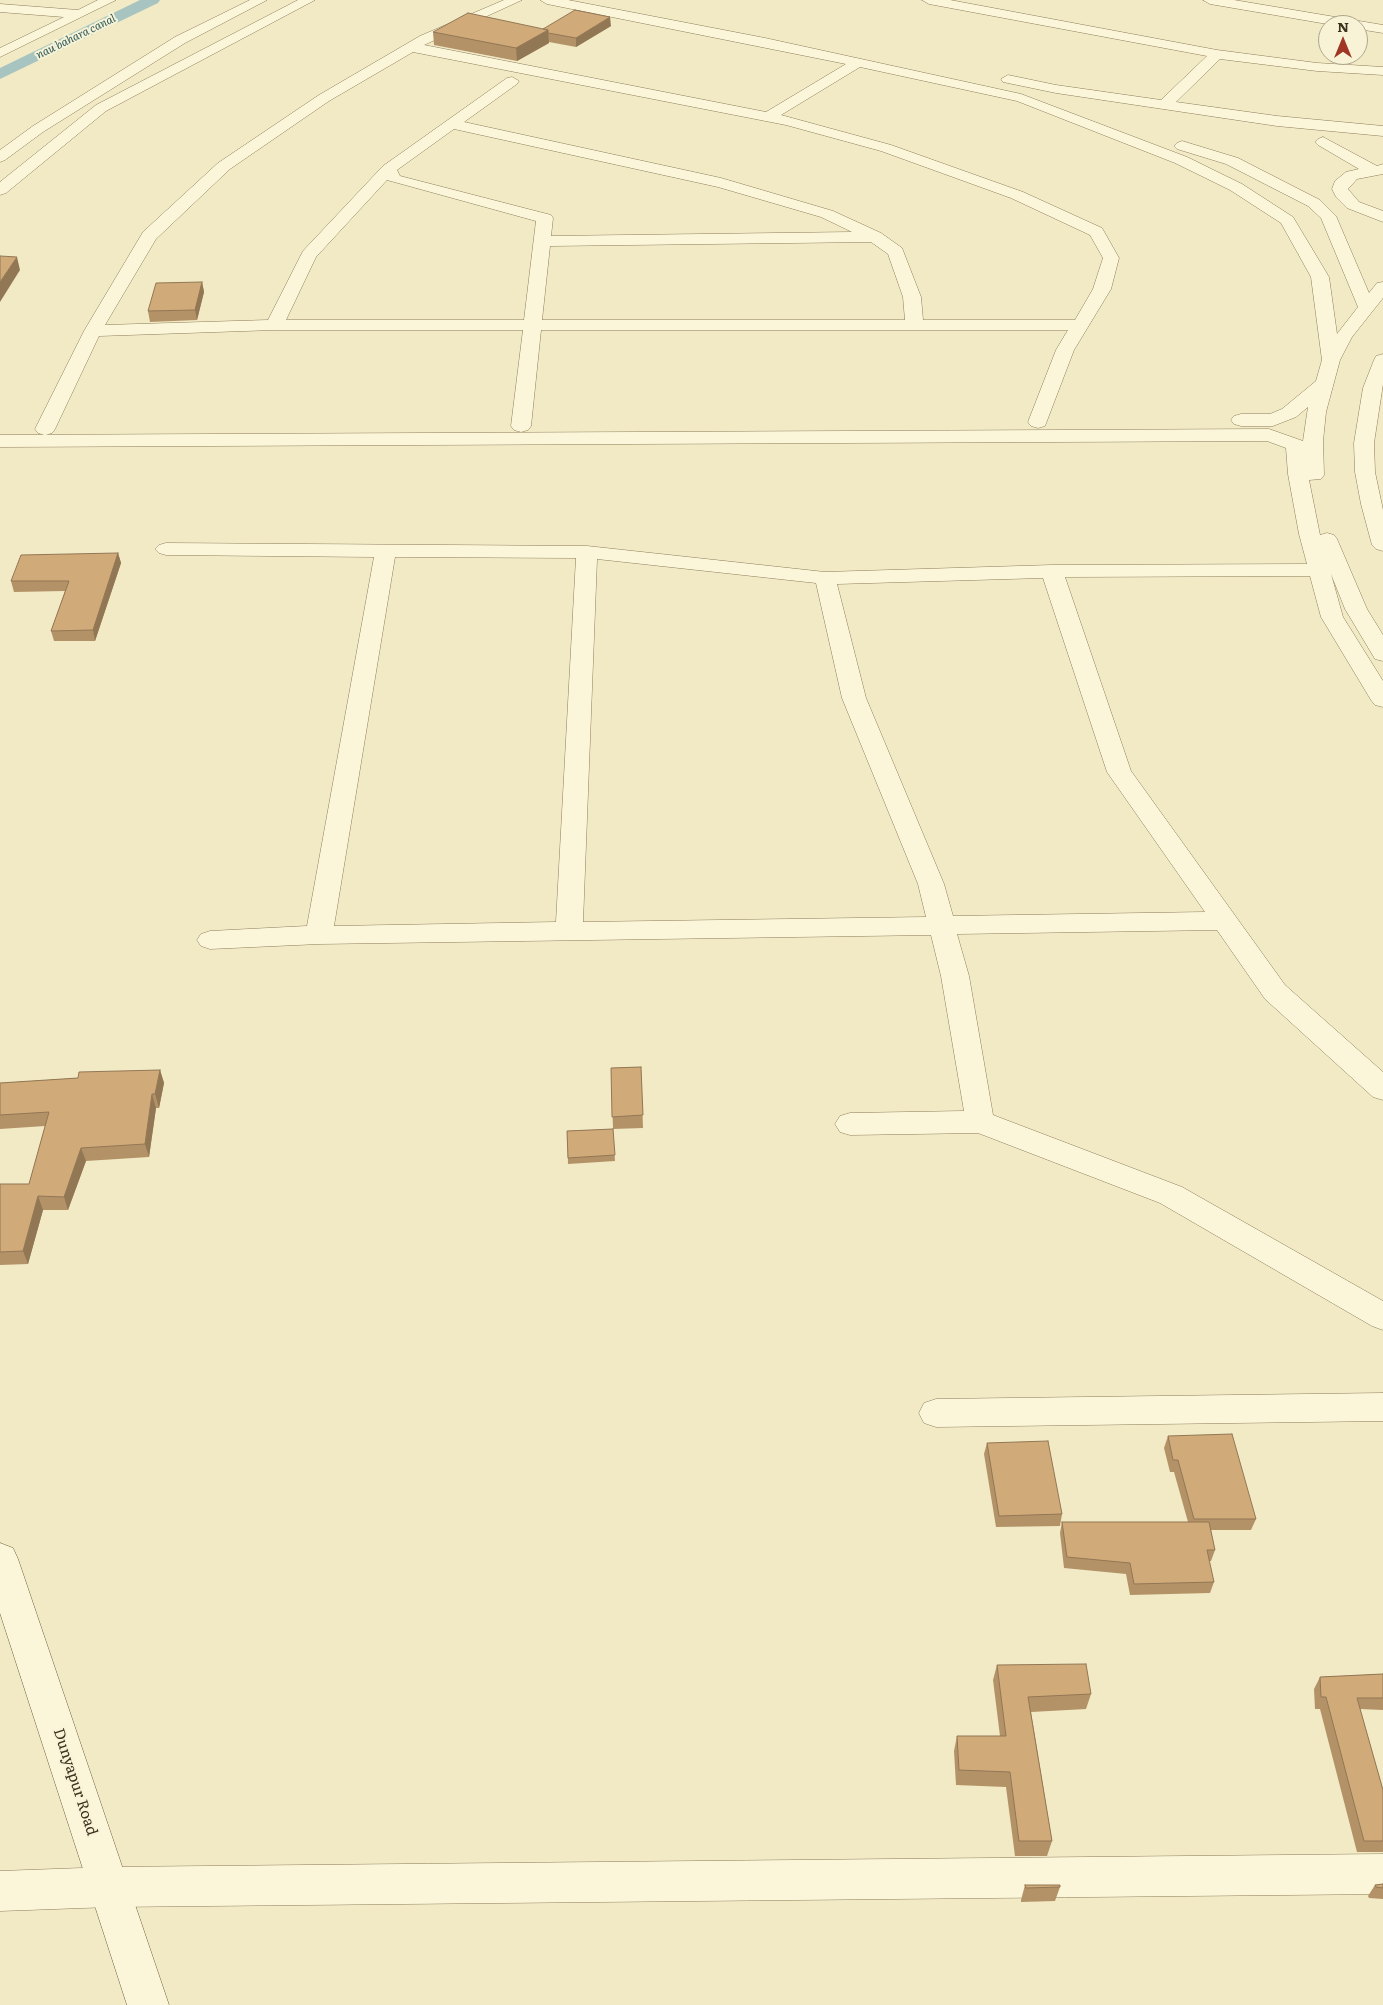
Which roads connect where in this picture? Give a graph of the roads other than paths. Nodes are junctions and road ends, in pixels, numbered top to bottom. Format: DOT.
graph roads {
  1 [pos="109,0"];
  2 [pos="260,0"];
  3 [pos="308,0"];
  4 [pos="516,0"];
  5 [pos="547,0"];
  6 [pos="610,0"];
  7 [pos="929,0"];
  8 [pos="986,0"];
  9 [pos="1210,0"];
  10 [pos="0,8"];
  11 [pos="971,8"];
  12 [pos="81,14"];
  13 [pos="1318,18"];
  14 [pos="1368,27"];
  15 [pos="1383,29"];
  16 [pos="0,39"];
  17 [pos="25,41"];
  18 [pos="411,48"];
  19 [pos="0,53"];
  20 [pos="1217,54"];
  21 [pos="860,62"];
  22 [pos="931,64"];
  23 [pos="1383,71"];
  24 [pos="998,77"];
  25 [pos="512,80"];
  26 [pos="1056,89"];
  27 [pos="1021,98"];
  28 [pos="1164,105"];
  29 [pos="768,118"];
  30 [pos="451,124"];
  31 [pos="1383,131"];
  32 [pos="1324,142"];
  33 [pos="1353,144"];
  34 [pos="0,157"];
  35 [pos="389,169"];
  36 [pos="1378,170"];
  37 [pos="1288,189"];
  38 [pos="0,190"];
  39 [pos="1342,194"];
  40 [pos="1379,216"];
  41 [pos="1332,228"];
  42 [pos="875,237"];
  43 [pos="542,241"];
  44 [pos="1383,287"];
  45 [pos="1366,306"];
  46 [pos="274,325"];
  47 [pos="532,325"];
  48 [pos="914,325"];
  49 [pos="1080,325"];
  50 [pos="93,330"];
  51 [pos="1331,360"];
  52 [pos="1383,360"];
  53 [pos="1322,385"];
  54 [pos="1038,422"];
  55 [pos="521,426"];
  56 [pos="45,429"];
  57 [pos="0,430"];
  58 [pos="0,441"];
  59 [pos="1383,545"];
  60 [pos="166,549"];
  61 [pos="386,550"];
  62 [pos="586,552"];
  63 [pos="1319,570"];
  64 [pos="1052,571"];
  65 [pos="825,578"];
  66 [pos="1383,654"];
  67 [pos="1383,700"];
  68 [pos="1224,921"];
  69 [pos="942,925"];
  70 [pos="569,931"];
  71 [pos="319,935"];
  72 [pos="210,940"];
  73 [pos="1383,1089"];
  74 [pos="980,1122"];
  75 [pos="850,1124"];
  76 [pos="1383,1316"];
  77 [pos="1383,1407"];
  78 [pos="936,1413"];
  79 [pos="0,1559"];
  80 [pos="1383,1874"];
  81 [pos="110,1887"];
  82 [pos="0,1891"];
  83 [pos="148,2005"];
  1 -- 12 [label="street"];
  2 -- 34 [label="street"];
  3 -- 38 [label="street"];
  4 -- 18 [label="street"];
  5 -- 21 [label="street"];
  6 -- 22 [label="street"];
  7 -- 11 [label="street"];
  8 -- 11 [label="street"];
  9 -- 13 [label="street"];
  10 -- 12 [label="street"];
  11 -- 20 [label="street"];
  12 -- 17 [label="street"];
  14 -- 15 [label="street"];
  16 -- 17 [label="street"];
  17 -- 19 [label="street"];
  18 -- 29 [label="street"];
  18 -- 50 [label="street"];
  20 -- 23 [label="street"];
  20 -- 28 [label="street"];
  21 -- 27 [label="street"];
  21 -- 29 [label="street"];
  24 -- 26 [label="street"];
  25 -- 30 [label="street"];
  26 -- 28 [label="street"];
  26 -- 32 [label="street"];
  27 -- 37 [label="street"];
  27 -- 51 [label="street"];
  28 -- 31 [label="street"];
  29 -- 49 [label="street"];
  30 -- 35 [label="street"];
  30 -- 42 [label="street"];
  32 -- 33 [label="street"];
  32 -- 36 [label="street"];
  35 -- 43 [label="street"];
  35 -- 46 [label="street"];
  36 -- 39 [label="street"];
  37 -- 39 [label="street"];
  37 -- 41 [label="street"];
  39 -- 40 [label="street"];
  40 -- 41 [label="street"];
  41 -- 45 [label="street"];
  42 -- 43 [label="street"];
  42 -- 48 [label="street"];
  43 -- 47 [label="street"];
  44 -- 45 [label="street"];
  45 -- 51 [label="street"];
  46 -- 47 [label="street"];
  46 -- 50 [label="street"];
  47 -- 48 [label="street"];
  47 -- 55 [label="street"];
  48 -- 49 [label="street"];
  49 -- 54 [label="street"];
  50 -- 56 [label="street"];
  51 -- 53 [label="street"];
  52 -- 59 [label="street"];
  53 -- 54 [label="street"];
  53 -- 66 [label="street"];
  54 -- 55 [label="street"];
  55 -- 56 [label="street"];
  56 -- 57 [label="street"];
  58 -- 63 [label="street"];
  60 -- 61 [label="street"];
  61 -- 62 [label="street"];
  61 -- 71 [label="street"];
  62 -- 65 [label="street"];
  62 -- 70 [label="street"];
  63 -- 64 [label="street"];
  63 -- 67 [label="street"];
  64 -- 65 [label="street"];
  64 -- 68 [label="street"];
  65 -- 69 [label="street"];
  68 -- 69 [label="street"];
  68 -- 73 [label="street"];
  69 -- 70 [label="street"];
  69 -- 74 [label="street"];
  70 -- 71 [label="street"];
  71 -- 72 [label="street"];
  74 -- 75 [label="street"];
  74 -- 76 [label="street"];
  77 -- 78 [label="street"];
  79 -- 81 [label="street, Dunyapur Road"];
  80 -- 81 [label="street"];
  81 -- 82 [label="street"];
  81 -- 83 [label="street, Dunyapur Road"];
}
